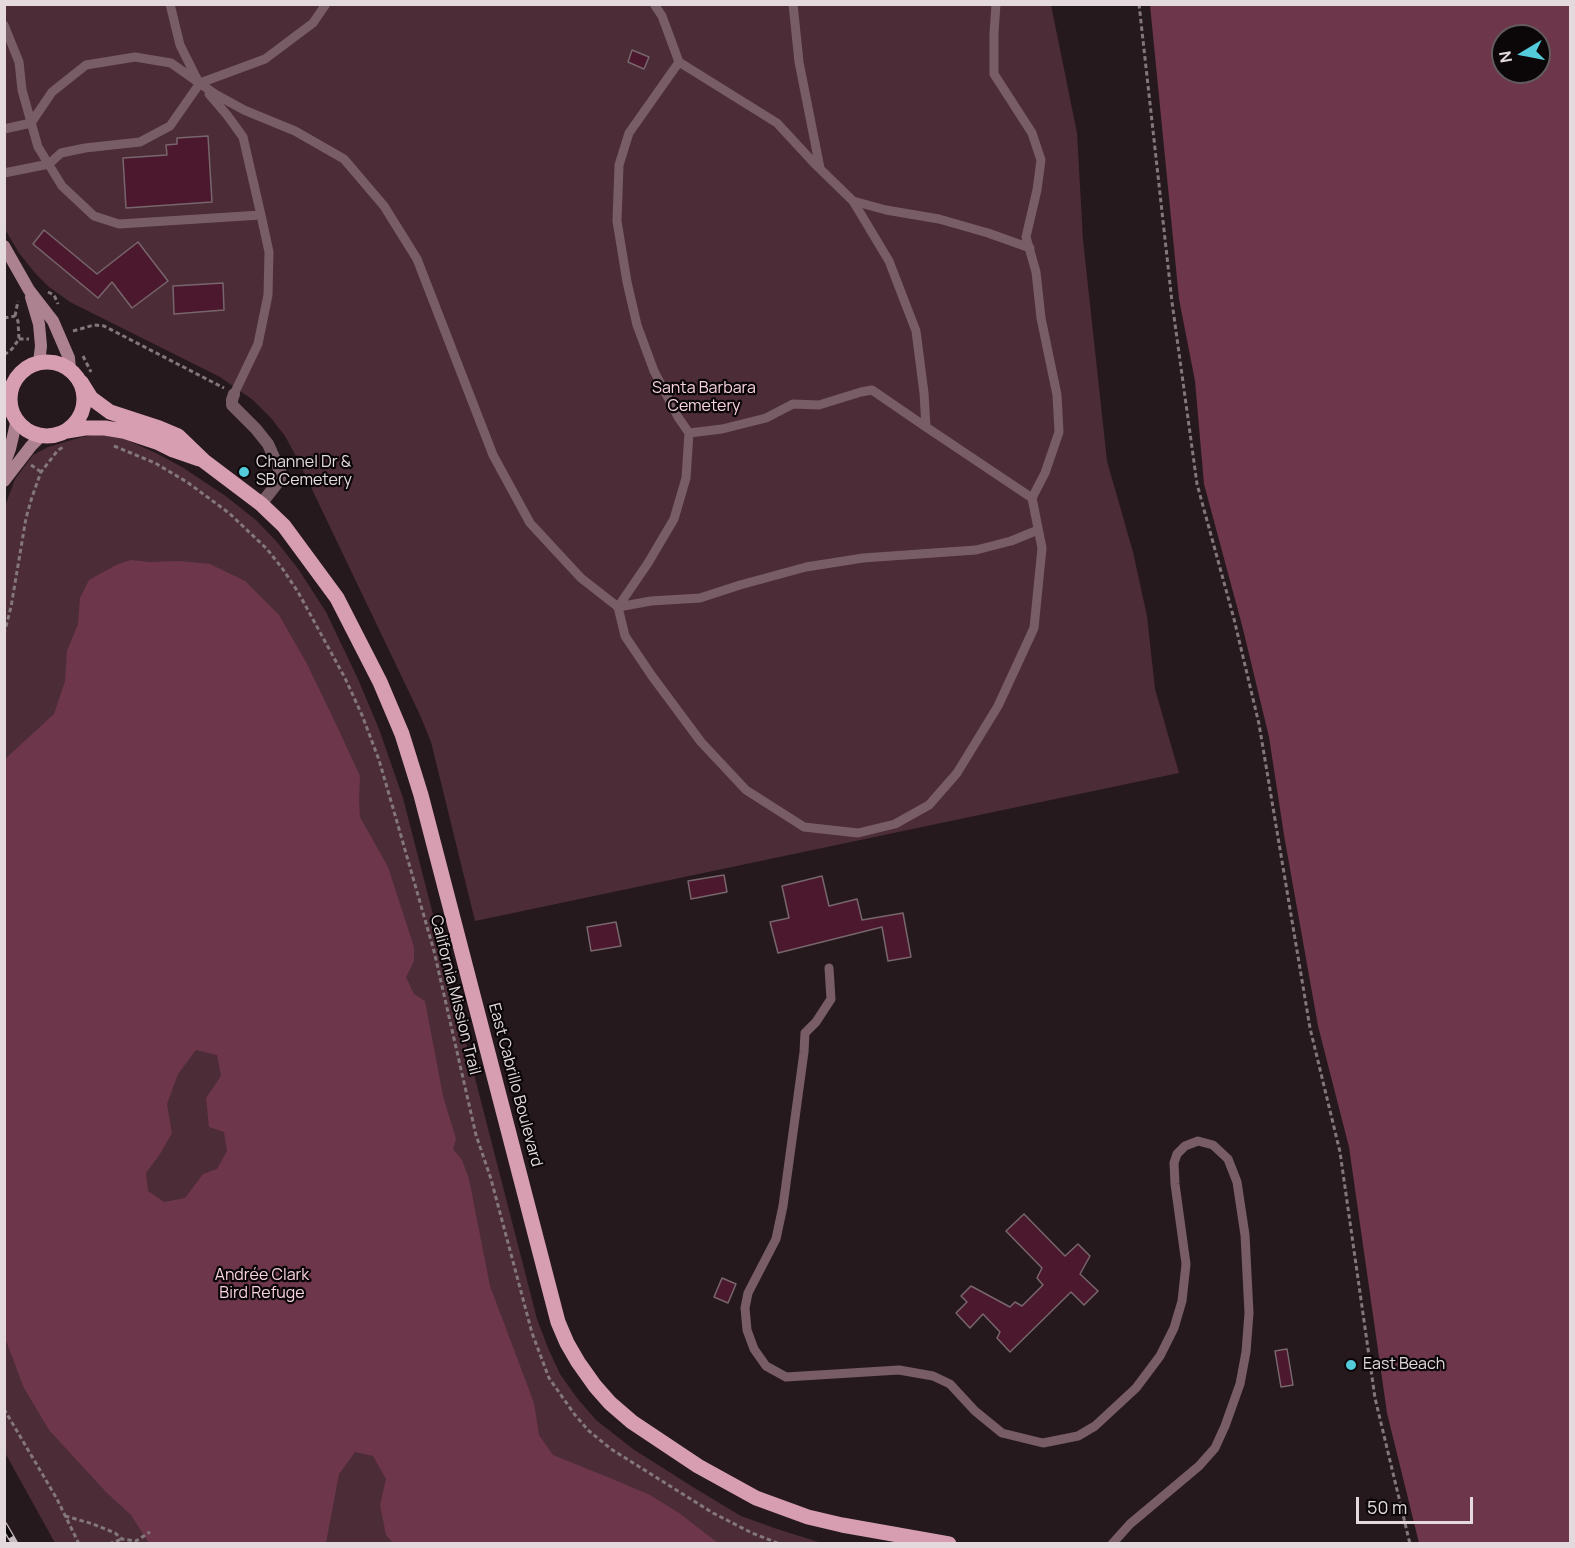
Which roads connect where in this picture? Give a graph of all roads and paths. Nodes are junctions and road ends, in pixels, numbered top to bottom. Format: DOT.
graph roads {
  1 [pos="170,4"];
  2 [pos="326,4"];
  3 [pos="654,4"];
  4 [pos="793,4"];
  5 [pos="996,4"];
  6 [pos="1139,4"];
  7 [pos="4,25"];
  8 [pos="679,62"];
  9 [pos="200,83"];
  10 [pos="31,123"];
  11 [pos="4,129"];
  12 [pos="49,164"];
  13 [pos="820,168"];
  14 [pos="4,173"];
  15 [pos="853,201"];
  16 [pos="261,215"];
  17 [pos="4,246"];
  18 [pos="1030,248"];
  19 [pos="29,290"];
  20 [pos="4,318"];
  21 [pos="66,334"];
  22 [pos="4,356"];
  23 [pos="35,364"];
  24 [pos="70,369"];
  25 [pos="4,372"];
  26 [pos="81,382"];
  27 [pos="230,391"];
  28 [pos="8,401"];
  29 [pos="17,419"];
  30 [pos="926,427"];
  31 [pos="689,433"];
  32 [pos="42,436"];
  33 [pos="68,437"];
  34 [pos="111,445"];
  35 [pos="204,461"];
  36 [pos="4,465"];
  37 [pos="4,481"];
  38 [pos="1032,498"];
  39 [pos="261,504"];
  40 [pos="1038,530"];
  41 [pos="618,607"];
  42 [pos="4,634"];
  43 [pos="829,968"];
  44 [pos="4,1409"];
  45 [pos="65,1516"];
  46 [pos="150,1532"];
  47 [pos="122,1539"];
  48 [pos="79,1544"];
  49 [pos="109,1544"];
  50 [pos="780,1544"];
  51 [pos="949,1544"];
  52 [pos="1112,1544"];
  53 [pos="1410,1544"];
  1 -- 9 [label="lane"];
  2 -- 9 [label="lane"];
  3 -- 8 [label="lane"];
  4 -- 13 [label="lane"];
  5 -- 18 [label="lane"];
  6 -- 53 [label="path"];
  7 -- 10 [label="lane"];
  8 -- 13 [label="lane"];
  8 -- 31 [label="lane"];
  9 -- 10 [label="lane"];
  9 -- 12 [label="lane"];
  9 -- 16 [label="lane"];
  9 -- 41 [label="lane"];
  10 -- 11 [label="lane"];
  10 -- 12 [label="lane"];
  12 -- 14 [label="lane"];
  12 -- 16 [label="lane"];
  13 -- 15 [label="lane"];
  15 -- 18 [label="lane"];
  15 -- 30 [label="lane"];
  16 -- 27 [label="lane"];
  17 -- 19 [label="street"];
  18 -- 38 [label="lane"];
  19 -- 23 [label="street"];
  19 -- 24 [label="street"];
  20 -- 22 [label="path"];
  21 -- 27 [label="path"];
  23 -- 24 [label="main road"];
  23 -- 25 [label="main road"];
  23 -- 28 [label="main road"];
  24 -- 26 [label="main road"];
  26 -- 33 [label="main road"];
  26 -- 35 [label="main road, East Cabrillo Boulevard"];
  27 -- 39 [label="street"];
  28 -- 29 [label="main road"];
  29 -- 32 [label="main road"];
  29 -- 36 [label="street"];
  30 -- 31 [label="lane"];
  30 -- 38 [label="lane"];
  31 -- 41 [label="lane"];
  32 -- 33 [label="main road"];
  32 -- 37 [label="street"];
  33 -- 35 [label="main road, East Cabrillo Boulevard"];
  33 -- 42 [label="path"];
  34 -- 50 [label="path, California Mission Trail"];
  35 -- 39 [label="main road, East Cabrillo Boulevard"];
  38 -- 40 [label="lane"];
  39 -- 51 [label="main road, East Cabrillo Boulevard"];
  40 -- 41 [label="lane"];
  40 -- 41 [label="lane"];
  43 -- 52 [label="lane"];
  44 -- 45 [label="path"];
  45 -- 47 [label="path"];
  45 -- 48 [label="path"];
  46 -- 47 [label="path"];
  47 -- 49 [label="path"];
}
